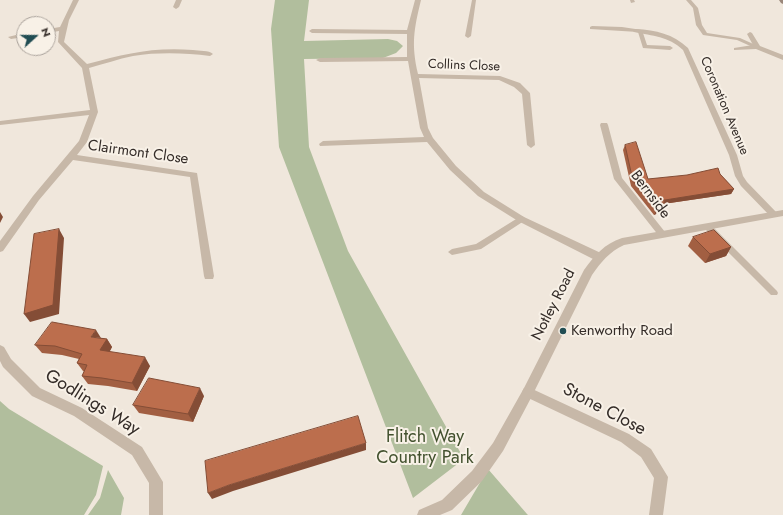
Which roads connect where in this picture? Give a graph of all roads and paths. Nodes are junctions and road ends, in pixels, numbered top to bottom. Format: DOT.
graph roads {
  1 [pos="76,0"];
  2 [pos="180,0"];
  3 [pos="418,0"];
  4 [pos="474,0"];
  5 [pos="680,0"];
  6 [pos="688,0"];
  7 [pos="176,7"];
  8 [pos="592,28"];
  9 [pos="62,29"];
  10 [pos="56,30"];
  11 [pos="312,31"];
  12 [pos="638,31"];
  13 [pos="410,32"];
  14 [pos="750,34"];
  15 [pos="16,36"];
  16 [pos="468,36"];
  17 [pos="11,37"];
  18 [pos="757,47"];
  19 [pos="670,48"];
  20 [pos="736,49"];
  21 [pos="340,52"];
  22 [pos="210,54"];
  23 [pos="783,58"];
  24 [pos="410,59"];
  25 [pos="320,60"];
  26 [pos="339,60"];
  27 [pos="85,67"];
  28 [pos="415,76"];
  29 [pos="94,112"];
  30 [pos="0,122"];
  31 [pos="604,125"];
  32 [pos="428,140"];
  33 [pos="323,144"];
  34 [pos="532,145"];
  35 [pos="71,157"];
  36 [pos="779,214"];
  37 [pos="521,219"];
  38 [pos="708,226"];
  39 [pos="662,234"];
  40 [pos="0,248"];
  41 [pos="452,252"];
  42 [pos="599,257"];
  43 [pos="209,276"];
  44 [pos="774,293"];
  45 [pos="0,350"];
  46 [pos="528,392"];
  47 [pos="156,515"];
  48 [pos="424,515"];
  49 [pos="656,515"];
  1 -- 9 [label="street"];
  2 -- 7 [label="street"];
  3 -- 13 [label="street"];
  4 -- 16 [label="lane"];
  5 -- 6 [label="lane"];
  6 -- 18 [label="lane"];
  8 -- 12 [label="lane"];
  9 -- 10 [label="street"];
  9 -- 27 [label="street"];
  11 -- 13 [label="street"];
  12 -- 19 [label="lane"];
  12 -- 36 [label="street, Coronation Avenue"];
  13 -- 24 [label="street"];
  14 -- 18 [label="street"];
  15 -- 17 [label="street"];
  18 -- 20 [label="street"];
  18 -- 23 [label="street"];
  21 -- 26 [label="street"];
  22 -- 27 [label="street"];
  24 -- 26 [label="street"];
  24 -- 28 [label="street"];
  25 -- 26 [label="street"];
  27 -- 29 [label="street"];
  28 -- 32 [label="street"];
  28 -- 34 [label="street, Collins Close"];
  29 -- 30 [label="street"];
  29 -- 35 [label="street"];
  31 -- 39 [label="street, Bernside"];
  32 -- 33 [label="street"];
  32 -- 37 [label="street"];
  35 -- 40 [label="street"];
  35 -- 43 [label="street, Clairmont Close"];
  36 -- 38 [label="street, Notley Road"];
  37 -- 41 [label="lane"];
  37 -- 42 [label="street"];
  38 -- 39 [label="street, Notley Road"];
  38 -- 44 [label="lane"];
  39 -- 42 [label="street, Notley Road"];
  42 -- 46 [label="street, Notley Road"];
  45 -- 47 [label="street, Godlings Way"];
  46 -- 48 [label="street, Notley Road"];
  46 -- 49 [label="street, Stone Close"];
}
